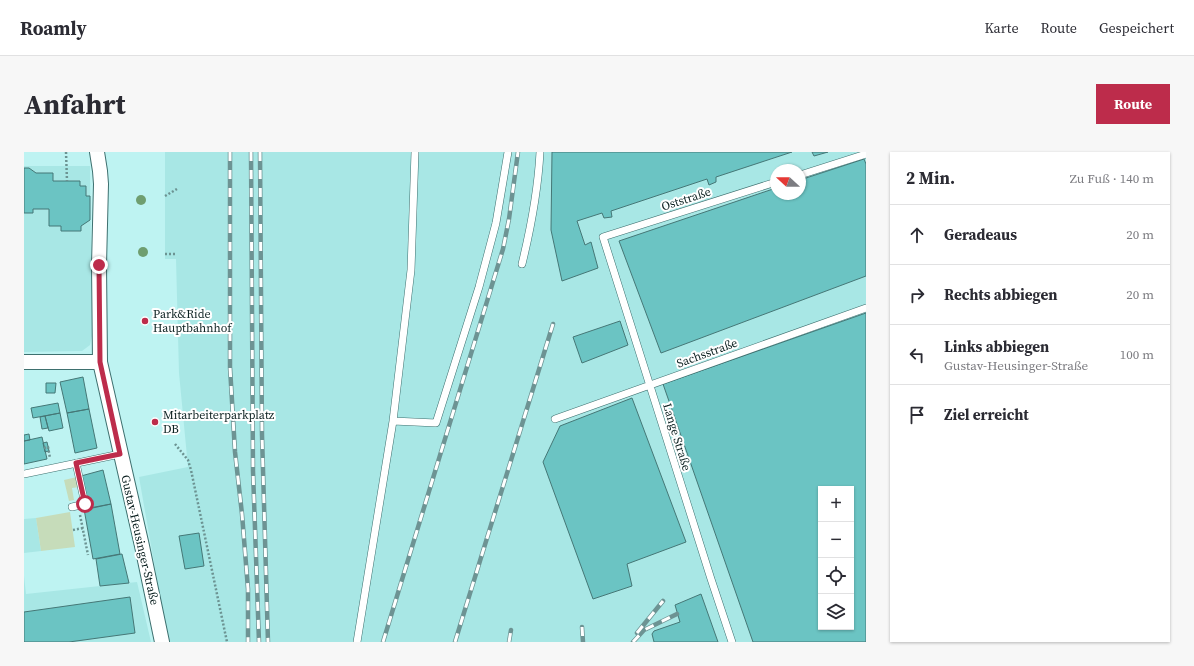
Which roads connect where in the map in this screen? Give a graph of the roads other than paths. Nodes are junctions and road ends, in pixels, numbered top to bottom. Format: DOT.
graph roads {
  1 [pos="96,152"];
  2 [pos="415,152"];
  3 [pos="508,152"];
  4 [pos="540,152"];
  5 [pos="866,154"];
  6 [pos="806,173"];
  7 [pos="770,184"];
  8 [pos="603,237"];
  9 [pos="522,264"];
  10 [pos="866,308"];
  11 [pos="24,362"];
  12 [pos="100,362"];
  13 [pos="650,385"];
  14 [pos="555,419"];
  15 [pos="393,421"];
  16 [pos="120,454"];
  17 [pos="76,463"];
  18 [pos="24,474"];
  19 [pos="72,507"];
  20 [pos="162,642"];
  21 [pos="357,642"];
  22 [pos="732,642"];
  1 -- 12 [label="street, Gustav-Heusinger-Straße"];
  2 -- 15 [label="lane"];
  3 -- 15 [label="lane"];
  4 -- 9 [label="lane"];
  5 -- 6 [label="lane"];
  7 -- 8 [label="lane, Oststraße"];
  8 -- 13 [label="lane, Lange Straße"];
  10 -- 13 [label="lane, Sachsstraße"];
  11 -- 12 [label="street"];
  12 -- 16 [label="street, Gustav-Heusinger-Straße"];
  13 -- 14 [label="lane, Sachsstraße"];
  13 -- 22 [label="lane, Lange Straße"];
  15 -- 21 [label="lane"];
  16 -- 17 [label="lane"];
  16 -- 20 [label="street, Gustav-Heusinger-Straße"];
  17 -- 18 [label="lane"];
  17 -- 19 [label="lane"];
}
